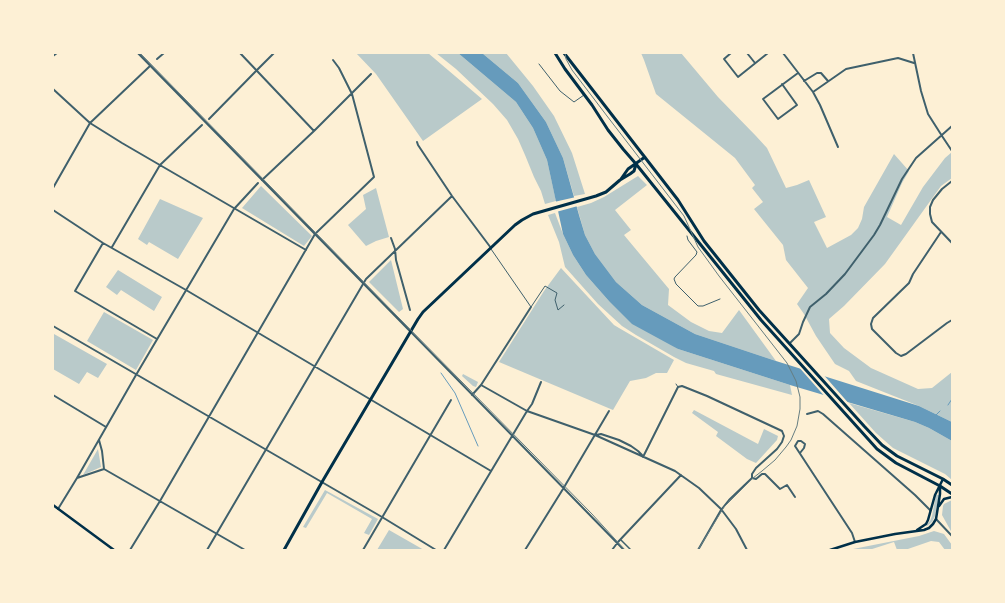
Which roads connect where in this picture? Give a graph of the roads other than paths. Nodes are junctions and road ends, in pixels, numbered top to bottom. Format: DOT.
graph roads {
  1 [pos="57,53"];
  2 [pos="138,53"];
  3 [pos="164,53"];
  4 [pos="240,53"];
  5 [pos="274,53"];
  6 [pos="555,53"];
  7 [pos="559,53"];
  8 [pos="731,53"];
  9 [pos="747,53"];
  10 [pos="768,53"];
  11 [pos="783,53"];
  12 [pos="913,53"];
  13 [pos="566,54"];
  14 [pos="53,56"];
  15 [pos="157,59"];
  16 [pos="559,59"];
  17 [pos="333,60"];
  18 [pos="755,63"];
  19 [pos="914,63"];
  20 [pos="540,64"];
  21 [pos="150,66"];
  22 [pos="257,70"];
  23 [pos="798,73"];
  24 [pos="371,74"];
  25 [pos="804,81"];
  26 [pos="828,82"];
  27 [pos="782,84"];
  28 [pos="53,89"];
  29 [pos="813,92"];
  30 [pos="352,94"];
  31 [pos="584,94"];
  32 [pos="209,118"];
  33 [pos="90,123"];
  34 [pos="202,125"];
  35 [pos="952,126"];
  36 [pos="314,131"];
  37 [pos="942,136"];
  38 [pos="417,142"];
  39 [pos="838,147"];
  40 [pos="952,151"];
  41 [pos="645,157"];
  42 [pos="636,164"];
  43 [pos="160,165"];
  44 [pos="262,180"];
  45 [pos="952,181"];
  46 [pos="258,183"];
  47 [pos="53,188"];
  48 [pos="452,196"];
  49 [pos="234,209"];
  50 [pos="53,210"];
  51 [pos="941,232"];
  52 [pos="315,234"];
  53 [pos="687,236"];
  54 [pos="391,238"];
  55 [pos="104,243"];
  56 [pos="952,243"];
  57 [pos="112,247"];
  58 [pos="491,248"];
  59 [pos="306,250"];
  60 [pos="395,251"];
  61 [pos="363,283"];
  62 [pos="186,290"];
  63 [pos="720,299"];
  64 [pos="564,305"];
  65 [pos="530,307"];
  66 [pos="410,310"];
  67 [pos="952,320"];
  68 [pos="54,328"];
  69 [pos="411,332"];
  70 [pos="258,333"];
  71 [pos="157,339"];
  72 [pos="790,343"];
  73 [pos="314,366"];
  74 [pos="136,375"];
  75 [pos="541,382"];
  76 [pos="676,384"];
  77 [pos="481,385"];
  78 [pos="678,387"];
  79 [pos="53,394"];
  80 [pos="472,395"];
  81 [pos="371,400"];
  82 [pos="452,400"];
  83 [pos="527,411"];
  84 [pos="609,411"];
  85 [pos="807,414"];
  86 [pos="209,417"];
  87 [pos="106,427"];
  88 [pos="430,435"];
  89 [pos="595,435"];
  90 [pos="512,436"];
  91 [pos="99,439"];
  92 [pos="266,450"];
  93 [pos="800,453"];
  94 [pos="643,456"];
  95 [pos="104,468"];
  96 [pos="492,471"];
  97 [pos="681,475"];
  98 [pos="77,478"];
  99 [pos="752,478"];
  100 [pos="943,479"];
  101 [pos="322,482"];
  102 [pos="952,485"];
  103 [pos="940,486"];
  104 [pos="564,488"];
  105 [pos="952,494"];
  106 [pos="796,497"];
  107 [pos="952,497"];
  108 [pos="160,501"];
  109 [pos="53,505"];
  110 [pos="938,506"];
  111 [pos="58,509"];
  112 [pos="721,510"];
  113 [pos="931,511"];
  114 [pos="382,518"];
  115 [pos="936,519"];
  116 [pos="917,530"];
  117 [pos="217,533"];
  118 [pos="952,536"];
  119 [pos="620,539"];
  120 [pos="617,542"];
  121 [pos="855,542"];
  122 [pos="114,550"];
  123 [pos="130,550"];
  124 [pos="207,550"];
  125 [pos="245,550"];
  126 [pos="284,550"];
  127 [pos="363,550"];
  128 [pos="436,550"];
  129 [pos="444,550"];
  130 [pos="525,550"];
  131 [pos="612,550"];
  132 [pos="624,550"];
  133 [pos="631,550"];
  134 [pos="698,550"];
  135 [pos="747,550"];
  136 [pos="830,550"];
  1 -- 14 [label="street"];
  2 -- 21 [label="street"];
  3 -- 15 [label="street"];
  4 -- 22 [label="street"];
  5 -- 22 [label="street"];
  6 -- 16 [label="main road"];
  7 -- 16 [label="street"];
  8 -- 18 [label="street"];
  9 -- 18 [label="street"];
  10 -- 18 [label="street"];
  11 -- 23 [label="street"];
  12 -- 19 [label="street"];
  13 -- 41 [label="main road"];
  16 -- 31 [label="main road"];
  17 -- 30 [label="street"];
  19 -- 26 [label="street"];
  19 -- 37 [label="street"];
  20 -- 31 [label="lane"];
  21 -- 33 [label="street"];
  21 -- 44 [label="street"];
  22 -- 32 [label="street"];
  22 -- 36 [label="street"];
  23 -- 25 [label="street"];
  23 -- 27 [label="street"];
  24 -- 30 [label="street"];
  25 -- 26 [label="street"];
  25 -- 29 [label="street"];
  26 -- 29 [label="street"];
  27 -- 27 [label="street"];
  28 -- 33 [label="street"];
  29 -- 39 [label="street"];
  30 -- 36 [label="street"];
  30 -- 52 [label="street"];
  31 -- 42 [label="main road"];
  33 -- 43 [label="street"];
  33 -- 47 [label="street"];
  34 -- 43 [label="street"];
  35 -- 37 [label="street"];
  36 -- 44 [label="street"];
  37 -- 40 [label="street"];
  37 -- 72 [label="street"];
  38 -- 48 [label="street"];
  41 -- 42 [label="main road"];
  41 -- 72 [label="main road"];
  42 -- 58 [label="main road"];
  42 -- 103 [label="main road"];
  43 -- 49 [label="street"];
  43 -- 57 [label="street"];
  44 -- 52 [label="street"];
  45 -- 51 [label="street"];
  46 -- 49 [label="street"];
  48 -- 58 [label="street"];
  48 -- 60 [label="street"];
  49 -- 59 [label="street"];
  49 -- 62 [label="street"];
  50 -- 55 [label="street"];
  51 -- 56 [label="street"];
  51 -- 67 [label="street"];
  52 -- 59 [label="street"];
  52 -- 61 [label="street"];
  53 -- 63 [label="lane"];
  54 -- 60 [label="street"];
  55 -- 57 [label="street"];
  55 -- 71 [label="street"];
  57 -- 62 [label="street"];
  58 -- 65 [label="lane"];
  58 -- 69 [label="main road"];
  59 -- 70 [label="street"];
  60 -- 61 [label="street"];
  60 -- 66 [label="street"];
  61 -- 69 [label="street"];
  61 -- 73 [label="street"];
  62 -- 70 [label="street"];
  62 -- 71 [label="street"];
  64 -- 65 [label="lane"];
  65 -- 77 [label="street"];
  68 -- 74 [label="street"];
  69 -- 80 [label="street"];
  69 -- 81 [label="main road"];
  70 -- 73 [label="street"];
  70 -- 86 [label="street"];
  71 -- 74 [label="street"];
  72 -- 100 [label="main road"];
  73 -- 81 [label="street"];
  73 -- 92 [label="street"];
  74 -- 86 [label="street"];
  74 -- 87 [label="street"];
  75 -- 83 [label="street"];
  76 -- 78 [label="lane"];
  77 -- 80 [label="street"];
  77 -- 83 [label="street"];
  78 -- 94 [label="street"];
  78 -- 99 [label="street"];
  79 -- 87 [label="street"];
  80 -- 90 [label="street"];
  81 -- 88 [label="street"];
  81 -- 101 [label="main road"];
  82 -- 88 [label="street"];
  83 -- 89 [label="street"];
  83 -- 90 [label="street"];
  84 -- 89 [label="street"];
  85 -- 113 [label="street"];
  86 -- 92 [label="street"];
  86 -- 108 [label="street"];
  87 -- 91 [label="street"];
  88 -- 96 [label="street"];
  88 -- 114 [label="street"];
  89 -- 94 [label="street"];
  89 -- 94 [label="street"];
  89 -- 104 [label="street"];
  90 -- 96 [label="street"];
  90 -- 104 [label="street"];
  91 -- 95 [label="street"];
  91 -- 98 [label="street"];
  92 -- 101 [label="street"];
  92 -- 117 [label="street"];
  93 -- 93 [label="street"];
  93 -- 121 [label="street"];
  94 -- 97 [label="street"];
  95 -- 98 [label="street"];
  95 -- 108 [label="street"];
  96 -- 129 [label="street"];
  97 -- 112 [label="street"];
  97 -- 119 [label="street"];
  98 -- 111 [label="street"];
  99 -- 106 [label="street"];
  99 -- 112 [label="street"];
  100 -- 102 [label="main road"];
  100 -- 103 [label="main road"];
  101 -- 114 [label="street"];
  101 -- 126 [label="main road"];
  103 -- 105 [label="main road"];
  103 -- 110 [label="main road"];
  103 -- 113 [label="main road"];
  104 -- 120 [label="street"];
  104 -- 130 [label="street"];
  107 -- 110 [label="main road"];
  108 -- 117 [label="street"];
  108 -- 123 [label="street"];
  109 -- 111 [label="main road"];
  110 -- 115 [label="main road"];
  111 -- 122 [label="main road"];
  112 -- 134 [label="street"];
  112 -- 135 [label="street"];
  113 -- 116 [label="main road"];
  114 -- 127 [label="street"];
  114 -- 128 [label="street"];
  115 -- 116 [label="main road"];
  115 -- 118 [label="street"];
  116 -- 121 [label="main road"];
  117 -- 124 [label="street"];
  117 -- 125 [label="street"];
  119 -- 120 [label="street"];
  119 -- 133 [label="street"];
  120 -- 131 [label="street"];
  120 -- 132 [label="street"];
  121 -- 136 [label="main road"];
}
